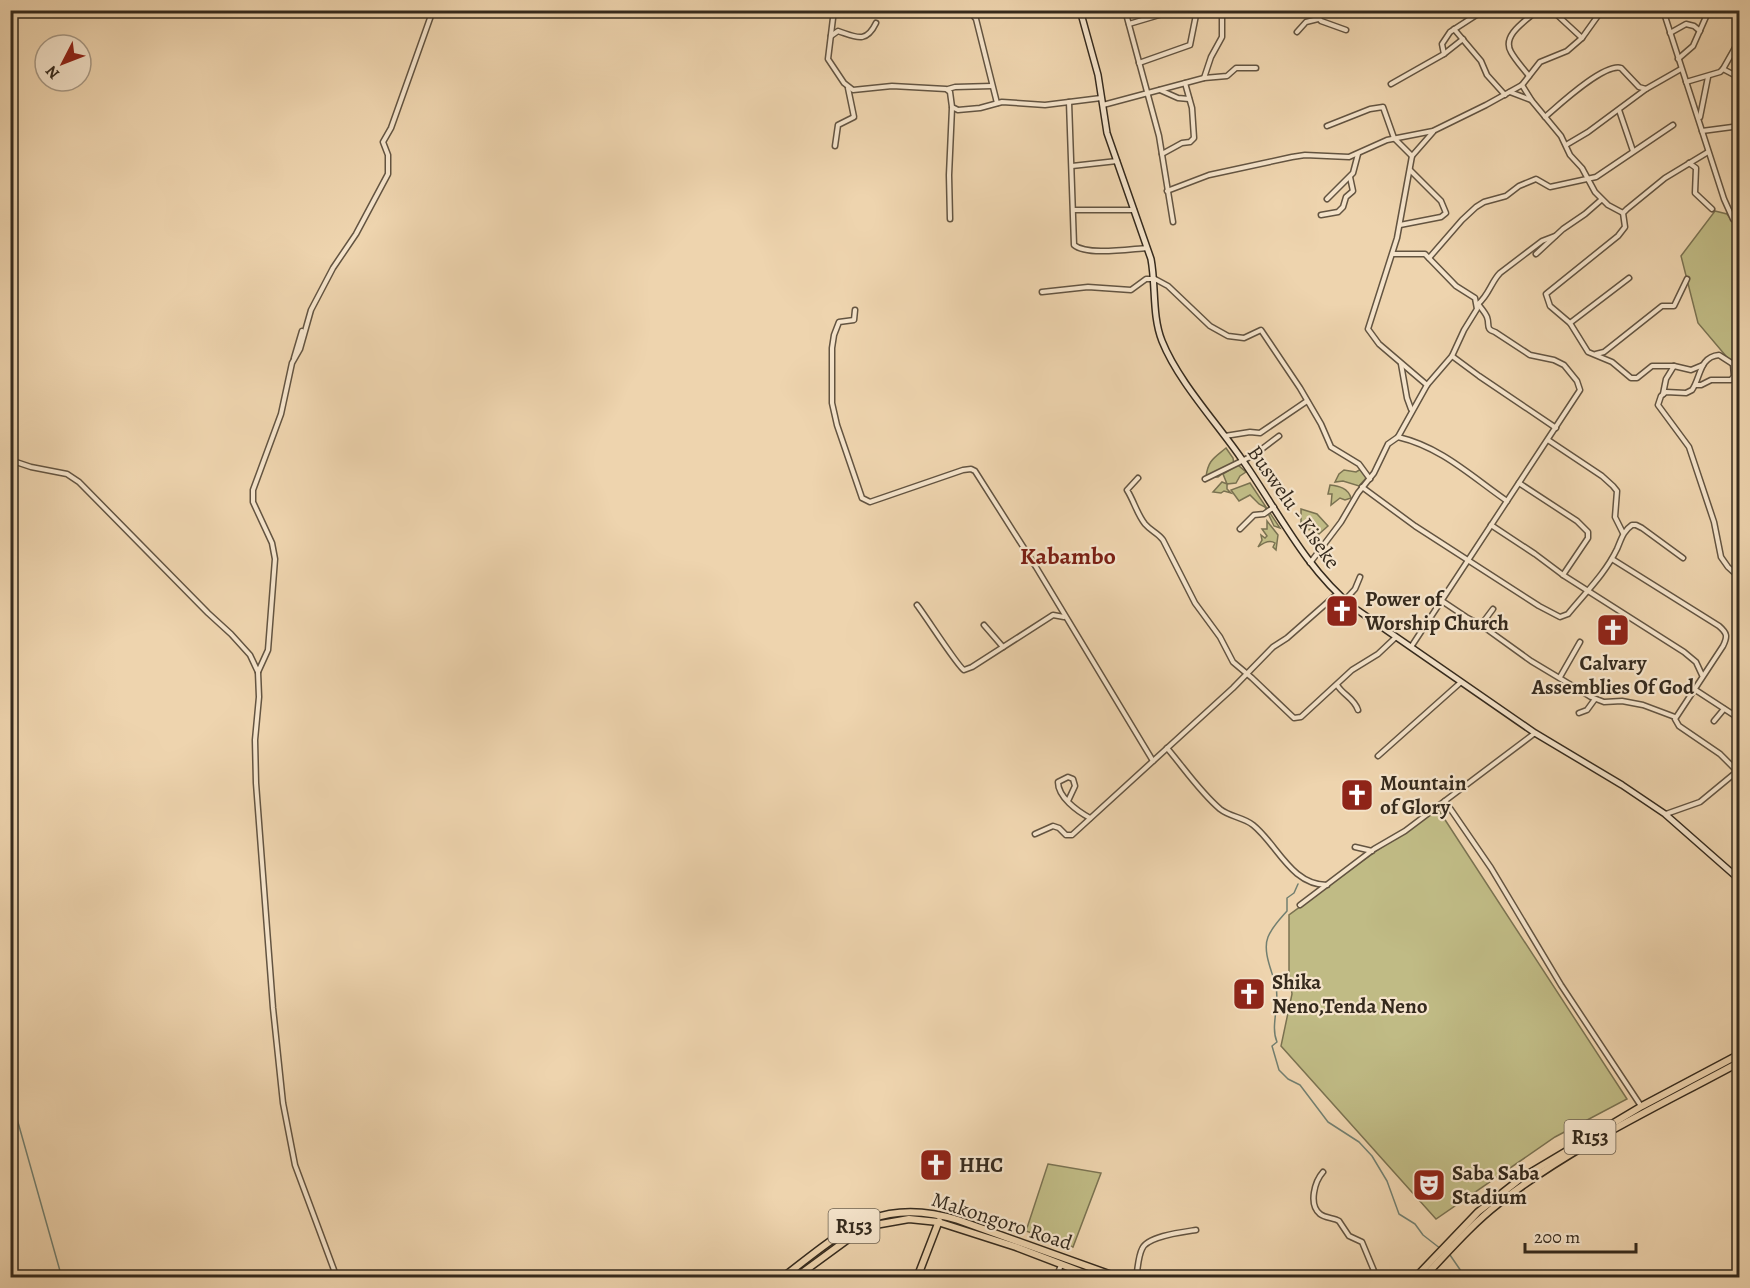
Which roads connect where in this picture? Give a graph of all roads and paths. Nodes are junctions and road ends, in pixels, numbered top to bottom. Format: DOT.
graph roads {
  1 [pos="433,10"];
  2 [pos="834,10"];
  3 [pos="969,10"];
  4 [pos="1080,10"];
  5 [pos="1125,10"];
  6 [pos="1176,10"];
  7 [pos="1197,10"];
  8 [pos="1224,10"];
  9 [pos="1312,10"];
  10 [pos="1484,10"];
  11 [pos="1538,10"];
  12 [pos="1602,10"];
  13 [pos="1663,10"];
  14 [pos="1709,10"];
  15 [pos="1555,13"];
  16 [pos="1319,19"];
  17 [pos="876,23"];
  18 [pos="1129,24"];
  19 [pos="1454,29"];
  20 [pos="1346,30"];
  21 [pos="1700,31"];
  22 [pos="1297,32"];
  23 [pos="1670,33"];
  24 [pos="830,36"];
  25 [pos="1582,38"];
  26 [pos="1463,39"];
  27 [pos="1740,39"];
  28 [pos="1444,54"];
  29 [pos="1678,59"];
  30 [pos="1139,63"];
  31 [pos="1256,68"];
  32 [pos="1681,69"];
  33 [pos="1723,69"];
  34 [pos="1529,76"];
  35 [pos="1708,76"];
  36 [pos="1204,78"];
  37 [pos="1740,78"];
  38 [pos="1686,82"];
  39 [pos="1185,83"];
  40 [pos="1390,84"];
  41 [pos="1522,85"];
  42 [pos="992,86"];
  43 [pos="847,87"];
  44 [pos="1646,89"];
  45 [pos="948,90"];
  46 [pos="1160,90"];
  47 [pos="1510,92"];
  48 [pos="1147,93"];
  49 [pos="1505,95"];
  50 [pos="1102,98"];
  51 [pos="1189,99"];
  52 [pos="1532,101"];
  53 [pos="1069,102"];
  54 [pos="997,103"];
  55 [pos="1103,105"];
  56 [pos="952,107"];
  57 [pos="1619,110"];
  58 [pos="1545,117"];
  59 [pos="1699,119"];
  60 [pos="1673,124"];
  61 [pos="1327,126"];
  62 [pos="1740,126"];
  63 [pos="1433,131"];
  64 [pos="1702,131"];
  65 [pos="1394,138"];
  66 [pos="1566,145"];
  67 [pos="835,146"];
  68 [pos="1633,151"];
  69 [pos="1708,152"];
  70 [pos="1162,154"];
  71 [pos="1358,154"];
  72 [pos="1412,156"];
  73 [pos="1117,161"];
  74 [pos="1689,163"];
  75 [pos="1072,166"];
  76 [pos="1410,169"];
  77 [pos="1350,177"];
  78 [pos="1586,178"];
  79 [pos="1167,191"];
  80 [pos="1327,199"];
  81 [pos="1601,200"];
  82 [pos="1712,208"];
  83 [pos="1074,210"];
  84 [pos="1134,210"];
  85 [pos="1623,213"];
  86 [pos="1321,215"];
  87 [pos="950,219"];
  88 [pos="1173,222"];
  89 [pos="1400,225"];
  90 [pos="1740,225"];
  91 [pos="1555,236"];
  92 [pos="1148,248"];
  93 [pos="1393,254"];
  94 [pos="1536,254"];
  95 [pos="1429,258"];
  96 [pos="1629,278"];
  97 [pos="1155,279"];
  98 [pos="1687,279"];
  99 [pos="1042,292"];
  100 [pos="1478,304"];
  101 [pos="855,310"];
  102 [pos="1570,323"];
  103 [pos="1593,355"];
  104 [pos="1452,356"];
  105 [pos="1740,363"];
  106 [pos="1401,364"];
  107 [pos="1733,364"];
  108 [pos="1703,365"];
  109 [pos="1674,366"];
  110 [pos="1427,385"];
  111 [pos="1696,385"];
  112 [pos="1663,394"];
  113 [pos="1307,400"];
  114 [pos="1411,410"];
  115 [pos="1556,428"];
  116 [pos="1226,436"];
  117 [pos="1280,436"];
  118 [pos="1398,437"];
  119 [pos="1548,440"];
  120 [pos="10,460"];
  121 [pos="1243,461"];
  122 [pos="1138,478"];
  123 [pos="1205,479"];
  124 [pos="1370,479"];
  125 [pos="1519,483"];
  126 [pos="1362,487"];
  127 [pos="1507,501"];
  128 [pos="1274,507"];
  129 [pos="1491,525"];
  130 [pos="1240,529"];
  131 [pos="1623,533"];
  132 [pos="1683,558"];
  133 [pos="1468,559"];
  134 [pos="1612,559"];
  135 [pos="1310,563"];
  136 [pos="1563,575"];
  137 [pos="1360,577"];
  138 [pos="1740,578"];
  139 [pos="1587,590"];
  140 [pos="1337,594"];
  141 [pos="1345,600"];
  142 [pos="1442,601"];
  143 [pos="917,605"];
  144 [pos="1493,609"];
  145 [pos="1065,617"];
  146 [pos="984,625"];
  147 [pos="1481,625"];
  148 [pos="1396,637"];
  149 [pos="1580,642"];
  150 [pos="1003,647"];
  151 [pos="1411,647"];
  152 [pos="258,672"];
  153 [pos="1248,674"];
  154 [pos="1703,676"];
  155 [pos="1560,677"];
  156 [pos="1460,683"];
  157 [pos="1337,685"];
  158 [pos="1694,689"];
  159 [pos="1595,699"];
  160 [pos="1724,709"];
  161 [pos="1358,710"];
  162 [pos="1579,713"];
  163 [pos="1676,717"];
  164 [pos="1740,719"];
  165 [pos="1714,721"];
  166 [pos="1535,733"];
  167 [pos="1167,748"];
  168 [pos="1378,756"];
  169 [pos="1153,761"];
  170 [pos="1738,770"];
  171 [pos="1068,801"];
  172 [pos="1445,801"];
  173 [pos="1665,814"];
  174 [pos="1090,818"];
  175 [pos="1035,834"];
  176 [pos="1355,847"];
  177 [pos="1372,851"];
  178 [pos="1740,880"];
  179 [pos="1328,885"];
  180 [pos="1300,905"];
  181 [pos="1740,1054"];
  182 [pos="1740,1062"];
  183 [pos="1642,1106"];
  184 [pos="1323,1172"];
  185 [pos="941,1215"];
  186 [pos="938,1222"];
  187 [pos="1196,1230"];
  188 [pos="1454,1240"];
  189 [pos="1439,1256"];
  190 [pos="1061,1264"];
  191 [pos="337,1278"];
  192 [pos="782,1278"];
  193 [pos="795,1278"];
  194 [pos="917,1278"];
  195 [pos="1056,1278"];
  196 [pos="1097,1278"];
  197 [pos="1120,1278"];
  198 [pos="1136,1278"];
  199 [pos="1377,1278"];
  200 [pos="1414,1278"];
  201 [pos="1423,1278"];
  1 -- 152 [label="street"];
  2 -- 24 [label="street"];
  3 -- 42 [label="street"];
  4 -- 50 [label="main road, Buswelu - Kiseke"];
  5 -- 18 [label="street"];
  6 -- 18 [label="street"];
  7 -- 30 [label="street"];
  8 -- 36 [label="street"];
  9 -- 16 [label="street"];
  10 -- 19 [label="street"];
  11 -- 34 [label="street"];
  12 -- 25 [label="street"];
  13 -- 23 [label="street"];
  14 -- 21 [label="street"];
  15 -- 25 [label="street"];
  16 -- 20 [label="street"];
  16 -- 22 [label="street"];
  17 -- 24 [label="street"];
  18 -- 30 [label="street"];
  19 -- 26 [label="street"];
  19 -- 28 [label="street"];
  21 -- 23 [label="street"];
  21 -- 29 [label="street"];
  23 -- 29 [label="street"];
  24 -- 43 [label="street"];
  25 -- 34 [label="street"];
  26 -- 28 [label="street"];
  26 -- 49 [label="street"];
  27 -- 33 [label="street"];
  28 -- 40 [label="street"];
  29 -- 32 [label="street"];
  30 -- 48 [label="street"];
  31 -- 36 [label="street"];
  32 -- 38 [label="street"];
  32 -- 44 [label="street"];
  33 -- 35 [label="street"];
  33 -- 37 [label="street"];
  34 -- 41 [label="street"];
  35 -- 38 [label="street"];
  35 -- 59 [label="street"];
  36 -- 39 [label="street"];
  38 -- 59 [label="street"];
  39 -- 46 [label="street"];
  39 -- 51 [label="street"];
  41 -- 47 [label="street"];
  41 -- 52 [label="street"];
  42 -- 45 [label="street"];
  42 -- 54 [label="street"];
  43 -- 45 [label="street"];
  43 -- 67 [label="street"];
  44 -- 57 [label="street"];
  44 -- 58 [label="street"];
  45 -- 56 [label="street"];
  46 -- 48 [label="street"];
  46 -- 51 [label="street"];
  47 -- 49 [label="street"];
  47 -- 52 [label="street"];
  48 -- 55 [label="street"];
  48 -- 70 [label="street"];
  49 -- 63 [label="street"];
  50 -- 53 [label="street"];
  50 -- 55 [label="main road, Buswelu - Kiseke"];
  51 -- 70 [label="street"];
  52 -- 58 [label="street"];
  53 -- 54 [label="street"];
  53 -- 75 [label="street"];
  54 -- 56 [label="street"];
  55 -- 73 [label="main road, Buswelu - Kiseke"];
  56 -- 87 [label="street"];
  57 -- 66 [label="street"];
  57 -- 68 [label="street"];
  58 -- 66 [label="street"];
  59 -- 64 [label="street"];
  60 -- 68 [label="street"];
  61 -- 65 [label="street"];
  62 -- 64 [label="street"];
  63 -- 65 [label="street"];
  63 -- 72 [label="street"];
  64 -- 69 [label="street"];
  65 -- 71 [label="street"];
  65 -- 72 [label="street"];
  66 -- 78 [label="street"];
  68 -- 78 [label="street"];
  69 -- 74 [label="street"];
  69 -- 90 [label="street"];
  70 -- 79 [label="street"];
  71 -- 77 [label="street"];
  71 -- 79 [label="street"];
  72 -- 76 [label="street"];
  73 -- 75 [label="street"];
  73 -- 84 [label="main road, Buswelu - Kiseke"];
  74 -- 82 [label="street"];
  74 -- 85 [label="street"];
  75 -- 83 [label="street"];
  76 -- 89 [label="street"];
  76 -- 89 [label="street"];
  77 -- 80 [label="street"];
  77 -- 86 [label="street"];
  78 -- 81 [label="street"];
  78 -- 95 [label="street"];
  79 -- 88 [label="street"];
  81 -- 85 [label="street"];
  81 -- 91 [label="street"];
  83 -- 84 [label="street"];
  83 -- 92 [label="street"];
  84 -- 92 [label="main road, Buswelu - Kiseke"];
  85 -- 102 [label="street"];
  89 -- 93 [label="street"];
  91 -- 94 [label="street"];
  91 -- 100 [label="street"];
  92 -- 97 [label="main road, Buswelu - Kiseke"];
  93 -- 95 [label="street"];
  93 -- 106 [label="street"];
  95 -- 100 [label="street"];
  96 -- 102 [label="street"];
  97 -- 99 [label="street"];
  97 -- 113 [label="street"];
  97 -- 116 [label="main road, Buswelu - Kiseke"];
  98 -- 103 [label="street"];
  100 -- 104 [label="street"];
  100 -- 115 [label="street"];
  101 -- 145 [label="street"];
  102 -- 103 [label="street"];
  103 -- 109 [label="street"];
  104 -- 110 [label="street"];
  104 -- 115 [label="street"];
  105 -- 107 [label="street"];
  106 -- 110 [label="street"];
  106 -- 114 [label="street"];
  107 -- 108 [label="street"];
  107 -- 111 [label="street"];
  108 -- 109 [label="street"];
  108 -- 111 [label="street"];
  109 -- 112 [label="street"];
  110 -- 114 [label="street"];
  111 -- 112 [label="street"];
  112 -- 138 [label="street"];
  113 -- 116 [label="street"];
  113 -- 124 [label="street"];
  114 -- 118 [label="street"];
  115 -- 119 [label="street"];
  116 -- 121 [label="main road, Buswelu - Kiseke"];
  117 -- 121 [label="street"];
  118 -- 124 [label="street"];
  118 -- 127 [label="street"];
  119 -- 125 [label="street"];
  119 -- 131 [label="street"];
  120 -- 152 [label="street"];
  121 -- 123 [label="street"];
  121 -- 128 [label="main road, Buswelu - Kiseke"];
  122 -- 153 [label="street"];
  124 -- 126 [label="street"];
  125 -- 127 [label="street"];
  125 -- 136 [label="street"];
  126 -- 133 [label="street"];
  126 -- 135 [label="street"];
  127 -- 129 [label="street"];
  128 -- 130 [label="street"];
  128 -- 135 [label="main road, Buswelu - Kiseke"];
  129 -- 133 [label="street"];
  129 -- 136 [label="street"];
  131 -- 132 [label="street"];
  131 -- 134 [label="street"];
  133 -- 139 [label="street"];
  133 -- 142 [label="street"];
  134 -- 139 [label="street"];
  134 -- 154 [label="street"];
  135 -- 140 [label="main road, Buswelu - Kiseke"];
  136 -- 139 [label="street"];
  137 -- 141 [label="street"];
  139 -- 154 [label="street"];
  140 -- 141 [label="main road, Buswelu - Kiseke"];
  140 -- 153 [label="street"];
  141 -- 148 [label="main road, Buswelu - Kiseke"];
  142 -- 147 [label="street"];
  142 -- 151 [label="street"];
  143 -- 150 [label="street"];
  144 -- 147 [label="street"];
  145 -- 150 [label="street"];
  145 -- 169 [label="street"];
  146 -- 150 [label="street"];
  147 -- 155 [label="street"];
  148 -- 151 [label="main road, Buswelu - Kiseke"];
  148 -- 157 [label="street"];
  149 -- 155 [label="street"];
  151 -- 156 [label="main road, Buswelu - Kiseke"];
  152 -- 191 [label="street"];
  153 -- 157 [label="street"];
  153 -- 167 [label="street"];
  154 -- 158 [label="street"];
  155 -- 159 [label="street"];
  156 -- 166 [label="main road, Buswelu - Kiseke"];
  156 -- 168 [label="street"];
  157 -- 161 [label="street"];
  158 -- 160 [label="street"];
  158 -- 163 [label="street"];
  159 -- 162 [label="street"];
  159 -- 163 [label="street"];
  160 -- 164 [label="street"];
  160 -- 165 [label="street"];
  163 -- 170 [label="street"];
  166 -- 172 [label="street"];
  166 -- 173 [label="main road, Buswelu - Kiseke"];
  167 -- 169 [label="street"];
  167 -- 179 [label="street"];
  169 -- 174 [label="street"];
  170 -- 173 [label="street"];
  171 -- 171 [label="street"];
  171 -- 174 [label="street"];
  172 -- 177 [label="street"];
  172 -- 183 [label="street"];
  173 -- 178 [label="main road, Buswelu - Kiseke"];
  174 -- 175 [label="street"];
  176 -- 177 [label="street"];
  177 -- 179 [label="street"];
  179 -- 180 [label="street"];
  181 -- 183 [label="main road, R153"];
  182 -- 188 [label="main road, R153"];
  183 -- 188 [label="main road, R153"];
  184 -- 199 [label="street"];
  185 -- 186 [label="main road"];
  185 -- 192 [label="main road, Makongoro Road / R153"];
  185 -- 197 [label="main road, Makongoro Road / R153"];
  186 -- 190 [label="main road, Makongoro Road / R153"];
  186 -- 193 [label="main road, Makongoro Road / R153"];
  186 -- 194 [label="main road"];
  187 -- 198 [label="street"];
  188 -- 189 [label="main road, R153"];
  189 -- 200 [label="main road, R153"];
  189 -- 201 [label="main road, R153"];
  190 -- 195 [label="street"];
  190 -- 196 [label="main road, Makongoro Road / R153"];
}
